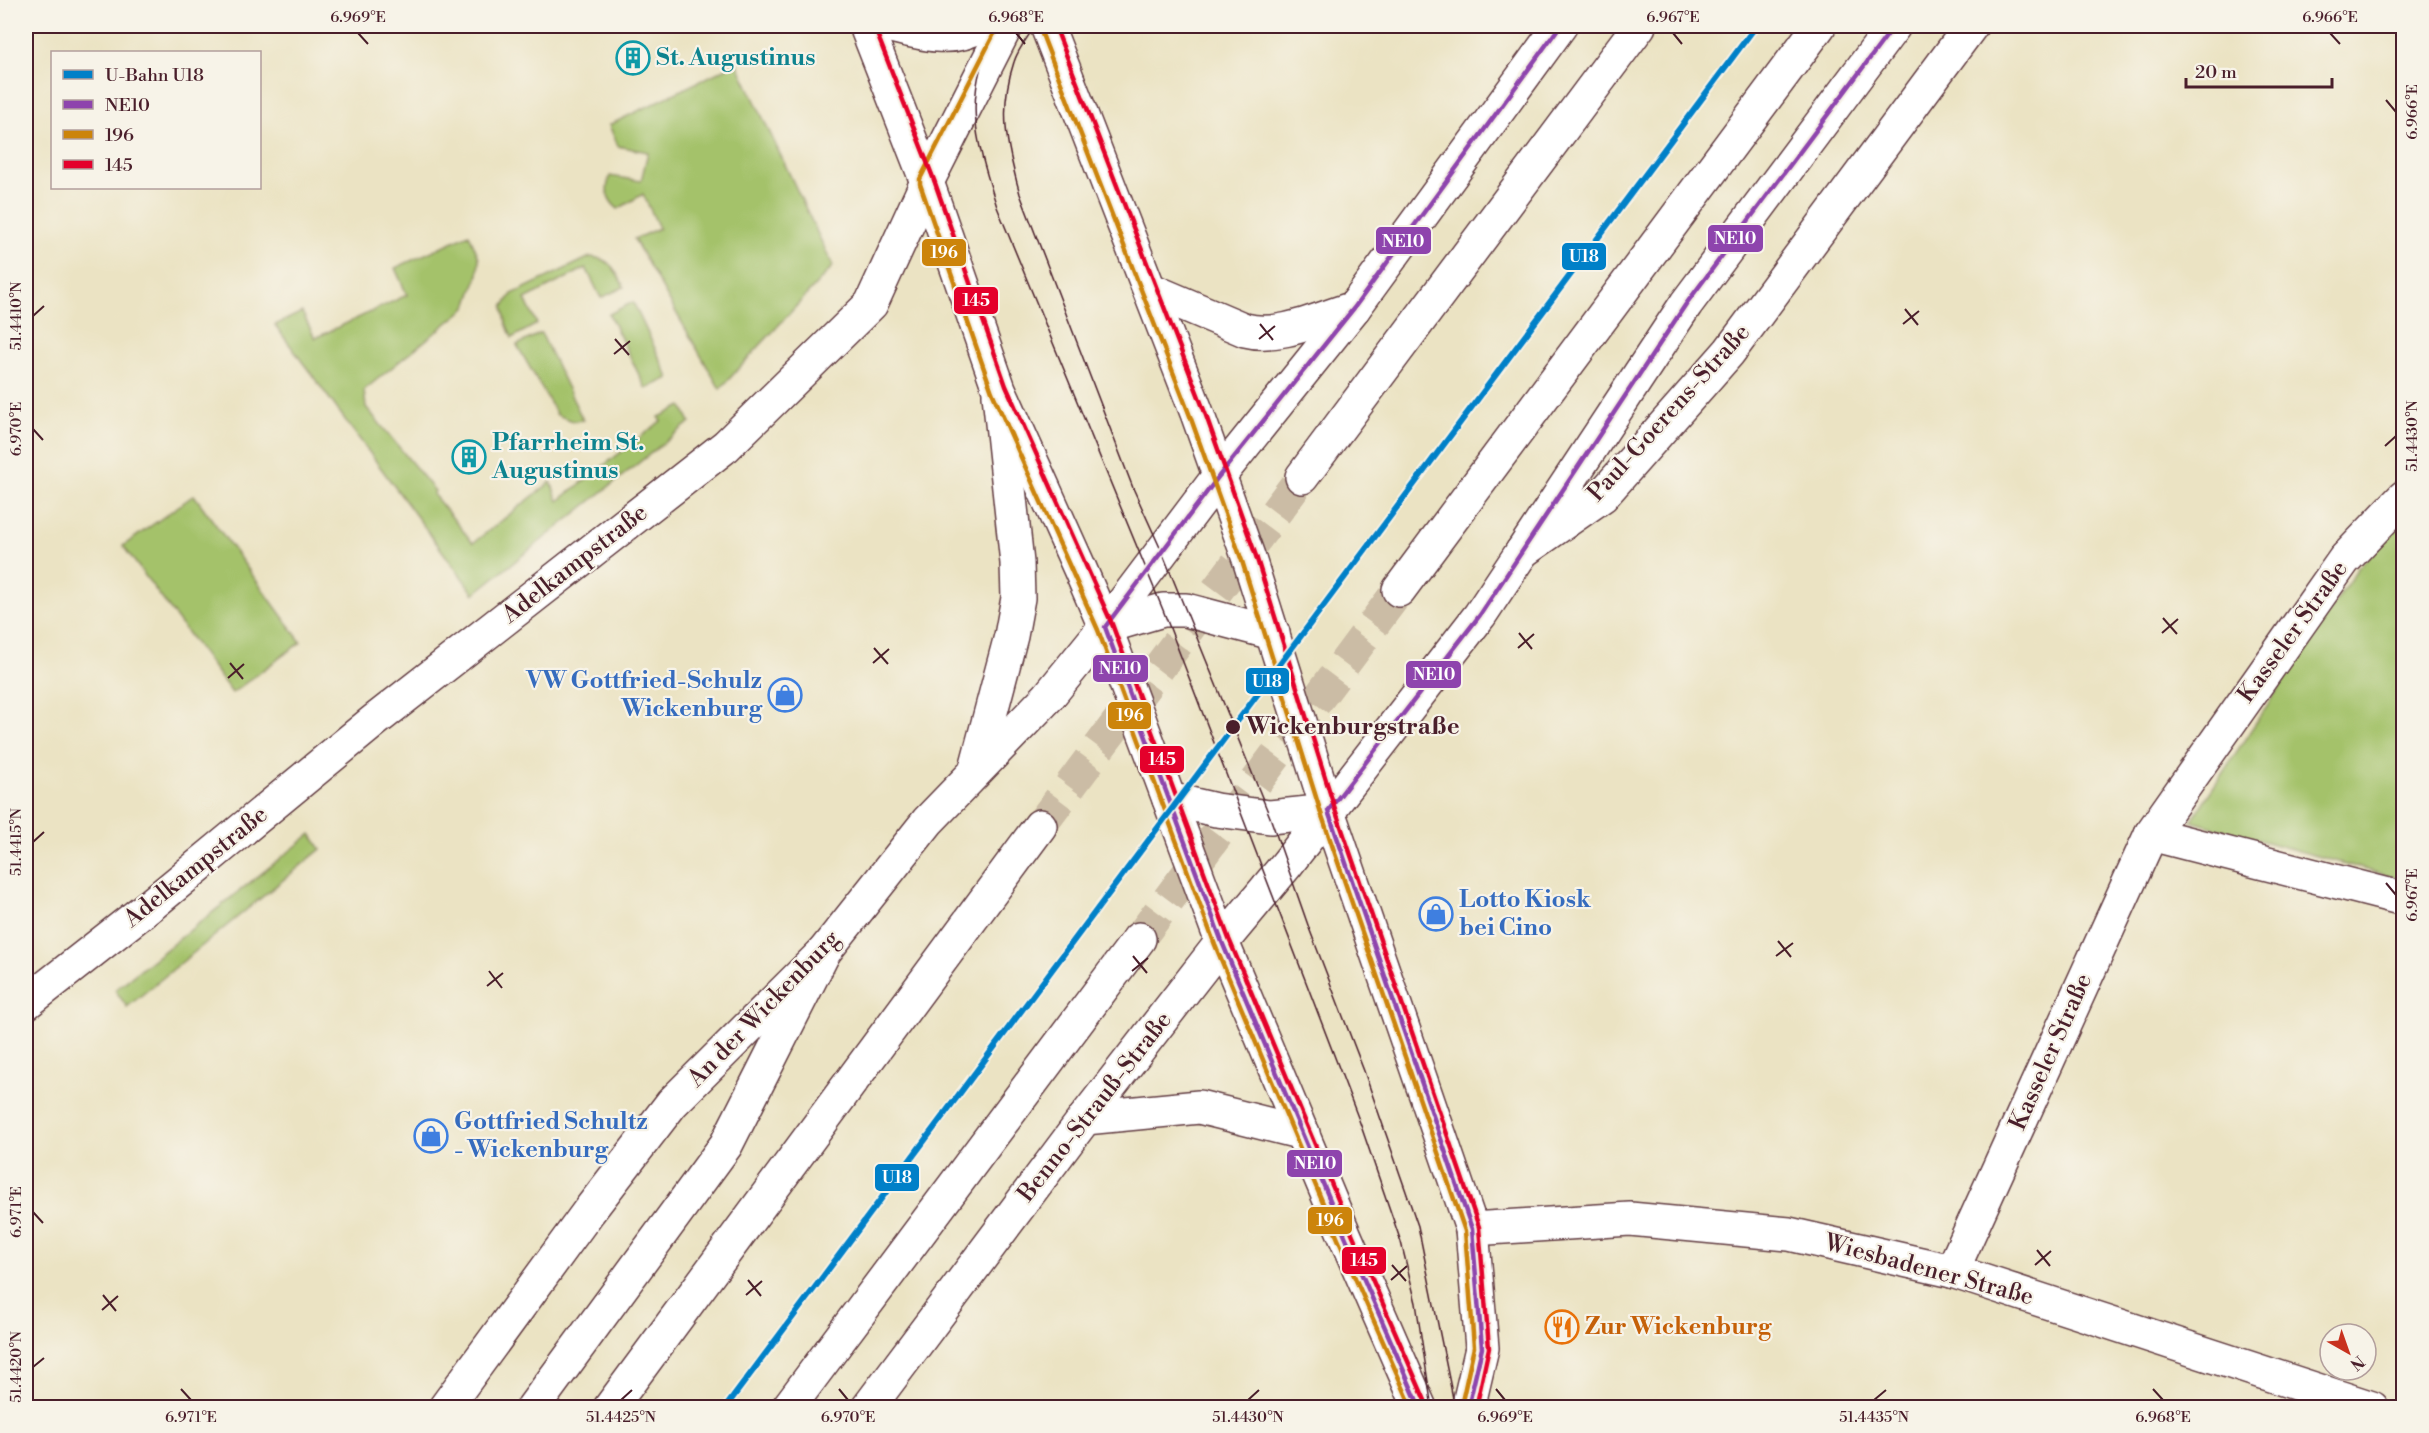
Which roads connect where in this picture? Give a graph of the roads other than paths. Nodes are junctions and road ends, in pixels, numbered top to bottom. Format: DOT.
graph roads {
  1 [pos="866,26"];
  2 [pos="891,26"];
  3 [pos="979,26"];
  4 [pos="1006,26"];
  5 [pos="1047,26"];
  6 [pos="1560,26"];
  7 [pos="1639,26"];
  8 [pos="1819,26"];
  9 [pos="1894,26"];
  10 [pos="1971,26"];
  11 [pos="927,182"];
  12 [pos="1151,290"];
  13 [pos="1354,308"];
  14 [pos="999,389"];
  15 [pos="1219,476"];
  16 [pos="1302,477"];
  17 [pos="2403,497"];
  18 [pos="1522,552"];
  19 [pos="1400,590"];
  20 [pos="1105,627"];
  21 [pos="1273,633"];
  22 [pos="974,774"];
  23 [pos="1169,799"];
  24 [pos="1328,811"];
  25 [pos="1040,826"];
  26 [pos="2151,834"];
  27 [pos="2403,899"];
  28 [pos="1138,939"];
  29 [pos="1222,942"];
  30 [pos="824,952"];
  31 [pos="26,1004"];
  32 [pos="1085,1118"];
  33 [pos="1303,1133"];
  34 [pos="1472,1229"];
  35 [pos="1952,1271"];
  36 [pos="445,1407"];
  37 [pos="533,1407"];
  38 [pos="610,1407"];
  39 [pos="788,1407"];
  40 [pos="868,1407"];
  41 [pos="1420,1407"];
  42 [pos="1468,1407"];
  43 [pos="2372,1407"];
  1 -- 11 [label="main road"];
  2 -- 3 [label="main road"];
  4 -- 11 [label="main road, Adelkampstraße"];
  5 -- 12 [label="main road"];
  6 -- 13 [label="main road"];
  7 -- 16 [label="main road"];
  8 -- 19 [label="main road"];
  9 -- 18 [label="main road"];
  10 -- 18 [label="main road, Paul-Goerens-Straße"];
  11 -- 14 [label="main road"];
  11 -- 31 [label="main road, Adelkampstraße"];
  12 -- 13 [label="main road"];
  12 -- 15 [label="main road"];
  13 -- 15 [label="main road"];
  14 -- 20 [label="main road"];
  14 -- 22 [label="main road"];
  15 -- 20 [label="main road"];
  15 -- 21 [label="main road"];
  17 -- 26 [label="main road, Kasseler Straße"];
  18 -- 24 [label="main road, Paul-Goerens-Straße"];
  20 -- 21 [label="main road"];
  20 -- 22 [label="main road, An der Wickenburg"];
  20 -- 23 [label="main road"];
  21 -- 24 [label="main road"];
  22 -- 30 [label="main road, An der Wickenburg"];
  23 -- 24 [label="main road"];
  23 -- 29 [label="main road"];
  24 -- 29 [label="main road, Benno-Strauß-Straße"];
  24 -- 34 [label="main road"];
  25 -- 38 [label="main road"];
  26 -- 27 [label="main road"];
  26 -- 35 [label="main road, Kasseler Straße"];
  28 -- 39 [label="main road"];
  29 -- 32 [label="main road, Benno-Strauß-Straße"];
  29 -- 33 [label="main road"];
  30 -- 36 [label="main road, An der Wickenburg"];
  30 -- 37 [label="main road"];
  32 -- 33 [label="main road"];
  32 -- 40 [label="main road, Benno-Strauß-Straße"];
  33 -- 41 [label="main road"];
  34 -- 35 [label="main road, Wiesbadener Straße"];
  34 -- 42 [label="main road"];
  35 -- 43 [label="main road, Wiesbadener Straße"];
}
